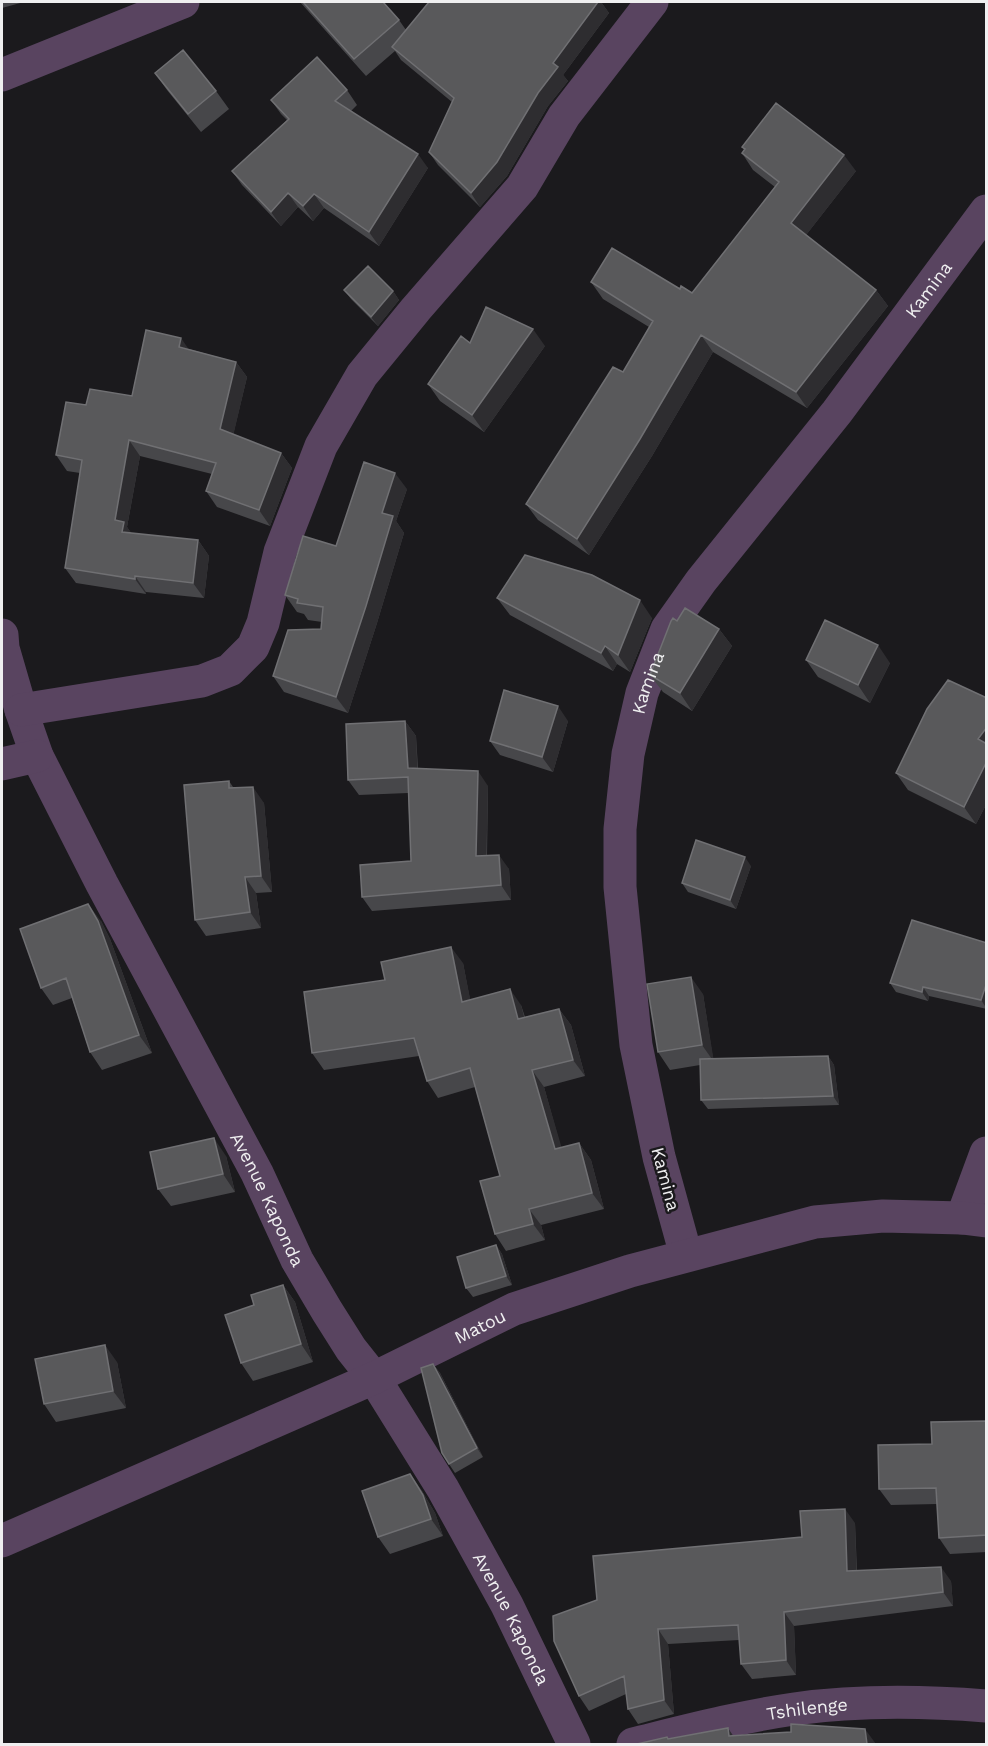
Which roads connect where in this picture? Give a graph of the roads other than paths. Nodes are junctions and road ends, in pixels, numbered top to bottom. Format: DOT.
graph roads {
  1 [pos="183,2"];
  2 [pos="652,2"];
  3 [pos="2,75"];
  4 [pos="987,212"];
  5 [pos="2,635"];
  6 [pos="21,710"];
  7 [pos="37,756"];
  8 [pos="2,764"];
  9 [pos="987,1153"];
  10 [pos="974,1220"];
  11 [pos="686,1255"];
  12 [pos="374,1378"];
  13 [pos="2,1541"];
  14 [pos="987,1706"];
  15 [pos="574,1744"];
  16 [pos="633,1744"];
  1 -- 3 [label="street"];
  2 -- 6 [label="street"];
  4 -- 11 [label="street, Kamina"];
  5 -- 6 [label="street, Avenue Kaponda"];
  6 -- 7 [label="street, Avenue Kaponda"];
  7 -- 8 [label="street"];
  7 -- 12 [label="street, Avenue Kaponda"];
  9 -- 10 [label="street"];
  10 -- 11 [label="street, Matou"];
  11 -- 12 [label="street, Matou"];
  12 -- 13 [label="street, Matou"];
  12 -- 15 [label="street, Avenue Kaponda"];
  14 -- 16 [label="street, Tshilenge"];
}
